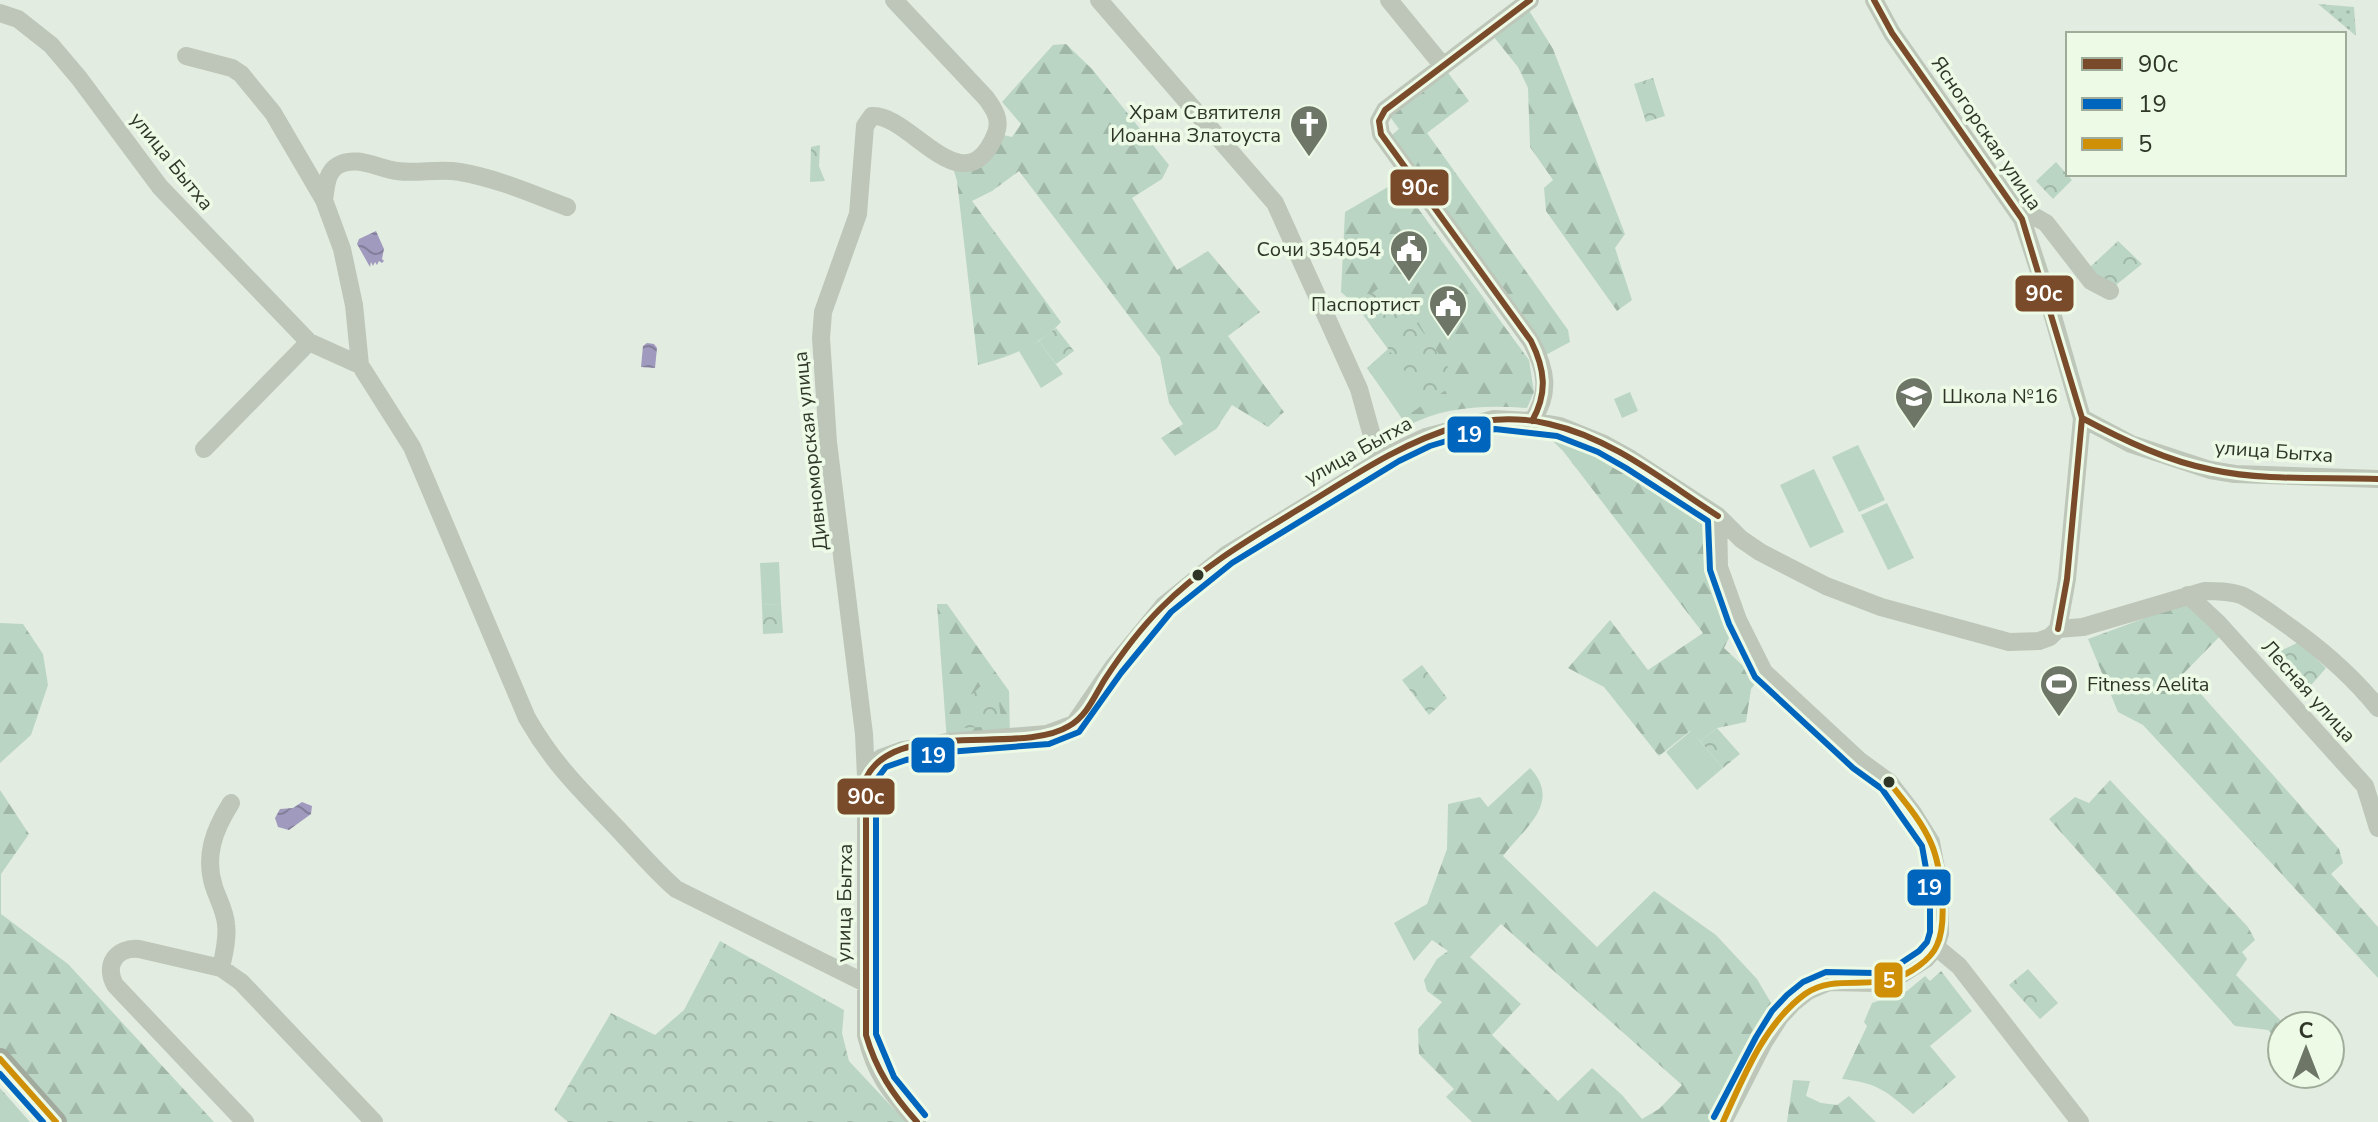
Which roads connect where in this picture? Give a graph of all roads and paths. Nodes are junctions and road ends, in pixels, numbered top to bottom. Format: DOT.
graph roads {
  1 [pos="894,0"];
  2 [pos="1099,0"];
  3 [pos="1389,0"];
  4 [pos="1530,0"];
  5 [pos="1874,0"];
  6 [pos="0,13"];
  7 [pos="186,56"];
  8 [pos="1443,66"];
  9 [pos="324,200"];
  10 [pos="2014,205"];
  11 [pos="567,207"];
  12 [pos="2110,291"];
  13 [pos="309,342"];
  14 [pos="360,365"];
  15 [pos="2082,418"];
  16 [pos="1532,421"];
  17 [pos="204,449"];
  18 [pos="1379,461"];
  19 [pos="2378,479"];
  20 [pos="1718,516"];
  21 [pos="2188,595"];
  22 [pos="2258,604"];
  23 [pos="2058,629"];
  24 [pos="2378,708"];
  25 [pos="866,778"];
  26 [pos="231,803"];
  27 [pos="2378,828"];
  28 [pos="1936,947"];
  29 [pos="221,968"];
  30 [pos="865,983"];
  31 [pos="0,1059"];
  32 [pos="56,1122"];
  33 [pos="245,1122"];
  34 [pos="374,1122"];
  35 [pos="917,1122"];
  36 [pos="1723,1122"];
  37 [pos="2080,1122"];
  1 -- 25 [label="street, Дивноморская улица"];
  2 -- 18 [label="street"];
  3 -- 8 [label="street"];
  4 -- 8 [label="street"];
  5 -- 10 [label="street, Ясногорская улица"];
  6 -- 13 [label="street, улица Бытха"];
  7 -- 9 [label="street"];
  8 -- 16 [label="street"];
  9 -- 11 [label="street"];
  9 -- 14 [label="street"];
  10 -- 12 [label="street"];
  10 -- 15 [label="street, Ясногорская улица"];
  13 -- 14 [label="street, улица Бытха"];
  13 -- 17 [label="street"];
  14 -- 30 [label="street, улица Бытха"];
  15 -- 19 [label="street, улица Бытха"];
  15 -- 23 [label="street, Ясногорская улица"];
  16 -- 18 [label="street, улица Бытха"];
  16 -- 20 [label="street, улица Бытха"];
  18 -- 25 [label="street, улица Бытха"];
  20 -- 23 [label="street, улица Бытха"];
  20 -- 28 [label="street"];
  21 -- 22 [label="street, улица Бытха"];
  21 -- 23 [label="street, улица Бытха"];
  21 -- 27 [label="street, Лесная улица"];
  22 -- 24 [label="street, Лесная улица"];
  25 -- 30 [label="street, улица Бытха"];
  26 -- 29 [label="street"];
  28 -- 36 [label="street"];
  28 -- 37 [label="street"];
  29 -- 33 [label="street"];
  29 -- 34 [label="street"];
  30 -- 35 [label="street, улица Бытха"];
  31 -- 32 [label="main road"];
}
